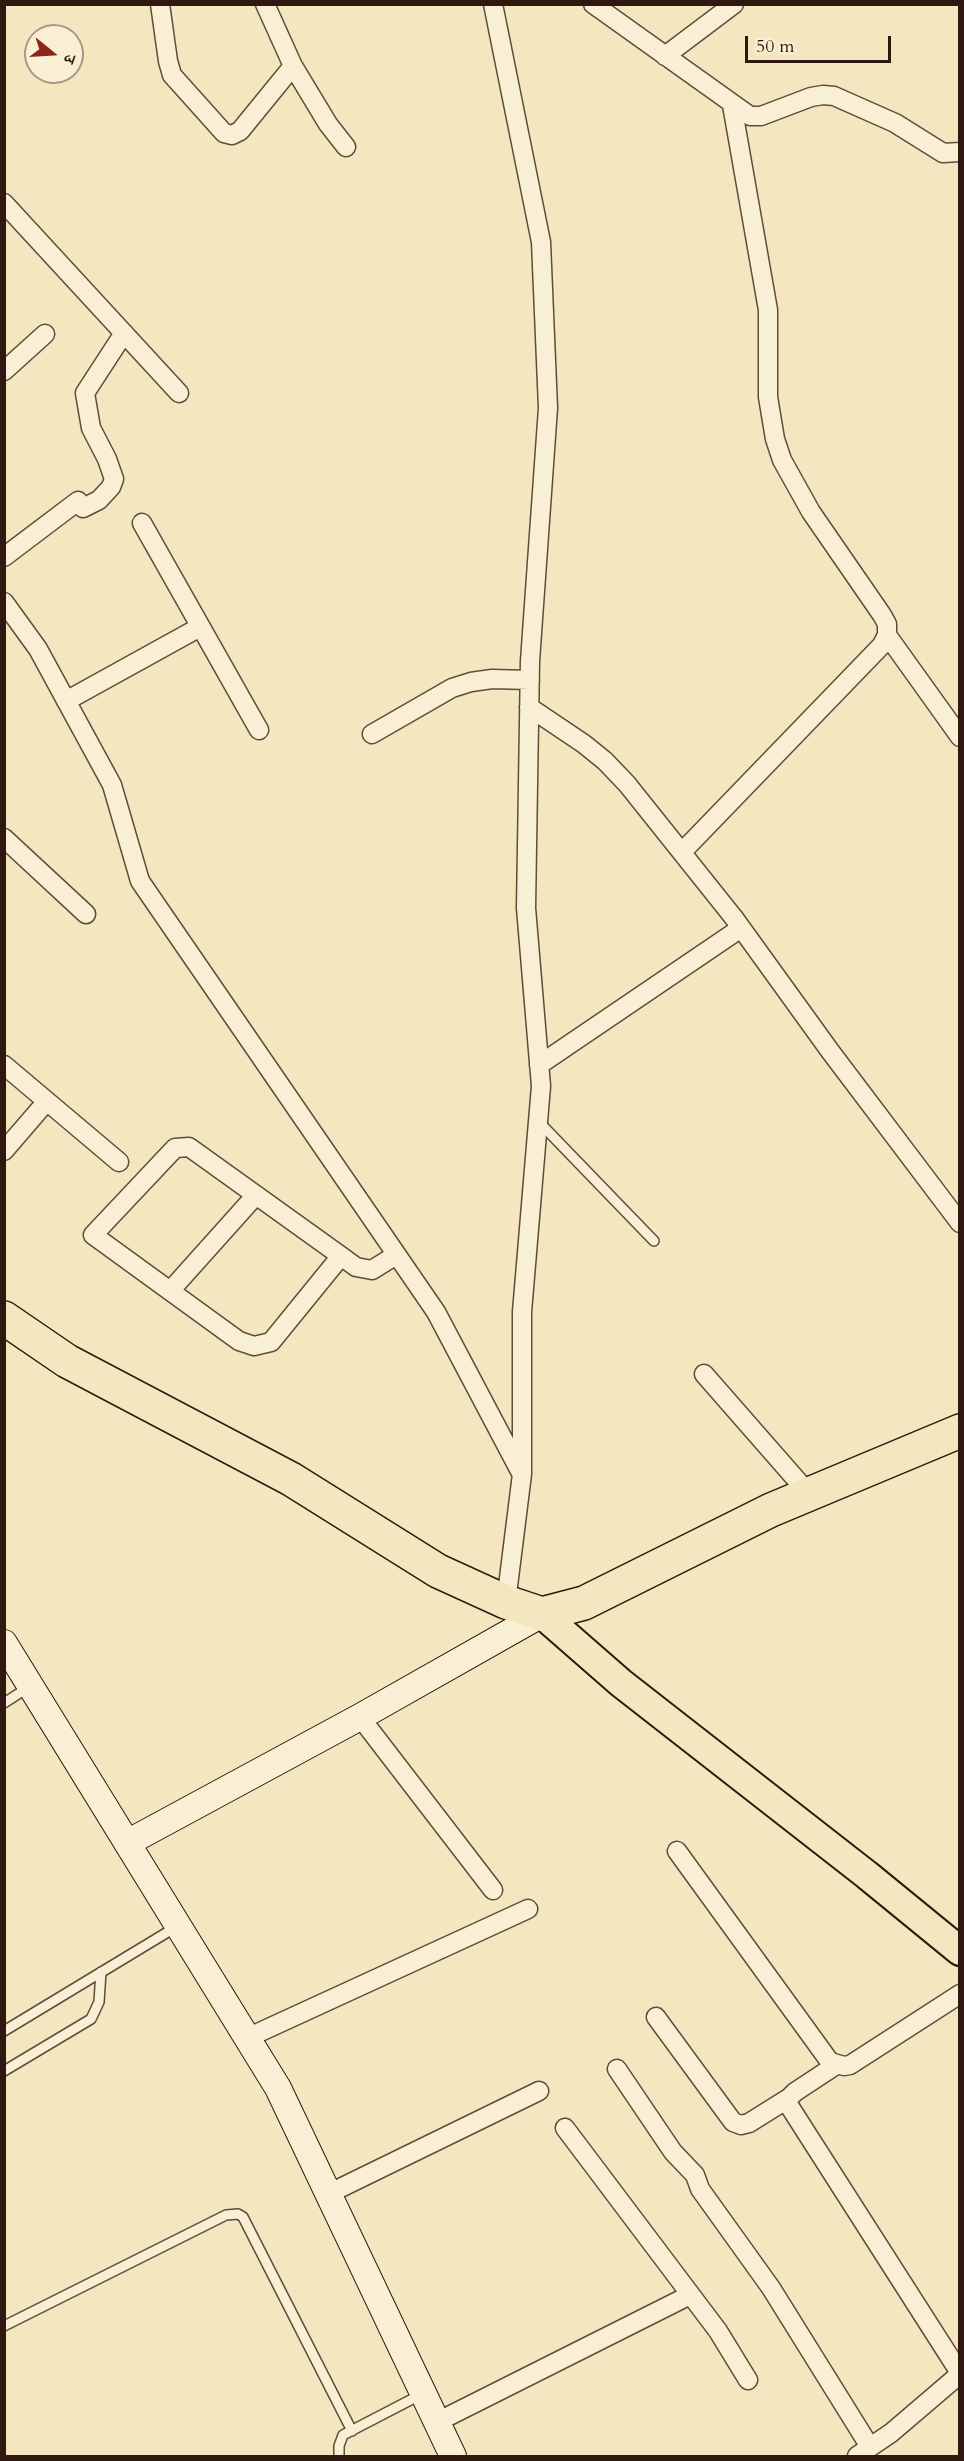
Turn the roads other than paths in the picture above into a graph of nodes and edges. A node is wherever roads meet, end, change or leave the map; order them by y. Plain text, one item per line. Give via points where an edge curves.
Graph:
1 (160, 4) edge
2 (264, 4) edge
3 (493, 4) edge
4 (593, 4) edge
5 (734, 4) edge
6 (665, 56) junction
7 (293, 66) junction
8 (732, 105) junction
9 (346, 147) dead end
10 (960, 152) edge
11 (4, 203) edge
12 (124, 333) junction
13 (45, 334) dead end
14 (4, 371) edge
15 (179, 393) dead end
16 (142, 523) dead end
17 (4, 556) edge
18 (4, 602) edge
19 (200, 627) junction
20 (887, 635) junction
21 (530, 680) junction
22 (66, 700) junction
23 (529, 707) junction
24 (259, 730) dead end
25 (372, 734) dead end
26 (960, 737) edge
27 (4, 838) edge
28 (682, 852) junction
29 (86, 914) dead end
30 (741, 928) junction
31 (4, 1065) edge
32 (539, 1065) junction
33 (46, 1101) junction
34 (538, 1121) junction
35 (4, 1150) edge
36 (119, 1162) dead end
37 (256, 1195) junction
38 (960, 1223) edge
39 (654, 1241) dead end
40 (396, 1255) junction
41 (341, 1256) junction
42 (170, 1291) junction
43 (4, 1318) edge
44 (704, 1374) dead end
45 (960, 1431) edge
46 (522, 1474) junction
47 (809, 1494) junction
48 (506, 1602) junction
49 (542, 1614) junction
50 (4, 1643) edge
51 (31, 1686) junction
52 (4, 1703) edge
53 (360, 1717) junction
54 (127, 1843) junction
55 (677, 1851) dead end
56 (493, 1890) dead end
57 (528, 1909) dead end
58 (178, 1925) junction
59 (960, 1951) edge
60 (101, 1972) junction
61 (960, 1994) edge
62 (657, 2017) dead end
63 (4, 2031) edge
64 (248, 2038) junction
65 (836, 2065) junction
66 (617, 2069) dead end
67 (4, 2071) edge
68 (539, 2091) dead end
69 (789, 2098) junction
70 (565, 2128) dead end
71 (328, 2194) junction
72 (690, 2295) junction
73 (4, 2326) edge
74 (960, 2374) edge
75 (748, 2380) dead end
76 (423, 2393) junction
77 (437, 2422) junction
78 (352, 2431) junction
79 (863, 2452) edge
80 (339, 2457) edge
81 (453, 2457) edge

1 - 7 street via 172,75 225,133 240,131
2 - 7 street
3 - 21 street via 542,242 548,408
4 - 6 street
5 - 6 street
6 - 8 street
7 - 9 street
8 - 10 street via 756,117 811,97 834,96 895,123 943,153
8 - 20 street via 768,310 768,397 775,439 782,460 811,512 882,615
11 - 12 street
12 - 15 street
12 - 17 street via 85,393 92,428 114,479 111,488 99,500 81,505
13 - 14 street
16 - 19 street
18 - 22 street via 39,649
19 - 22 street
19 - 24 street
20 - 26 street
20 - 28 street via 882,645
21 - 23 street
21 - 25 street via 471,682 452,688
22 - 40 street via 112,785 140,881
23 - 28 street via 605,761
23 - 32 street via 526,908
27 - 29 street
28 - 30 street
30 - 32 street
30 - 38 street
31 - 33 street
32 - 34 street
33 - 35 street
33 - 36 street
34 - 39 lane
34 - 46 street via 522,1312
37 - 41 street
37 - 42 street
37 - 42 street via 189,1147 175,1148 93,1235
40 - 41 street via 372,1270 356,1267
40 - 46 street via 436,1312
41 - 42 street via 271,1342 254,1346 239,1341
43 - 48 highway via 67,1361 291,1479 438,1571
44 - 47 street
45 - 47 highway
46 - 48 street
47 - 49 highway via 584,1603
48 - 49 highway
49 - 53 main road
49 - 59 main road via 621,1683
50 - 51 main road
51 - 52 lane
51 - 54 main road
53 - 54 main road
53 - 56 street
54 - 58 main road
55 - 65 street via 826,2058
57 - 64 street
58 - 60 lane
58 - 64 main road
60 - 63 lane
60 - 67 lane via 99,2002 91,2019
61 - 65 street via 850,2066
62 - 69 street via 733,2122 749,2123
64 - 71 main road via 278,2088
65 - 69 street
66 - 79 street via 771,2288
68 - 71 street
69 - 74 street via 790,2109
70 - 72 street
71 - 76 main road
72 - 75 street
72 - 77 street
73 - 78 lane via 226,2215 238,2214 243,2217
74 - 79 street
76 - 77 main road
76 - 78 lane
77 - 81 main road
78 - 80 lane via 343,2435

